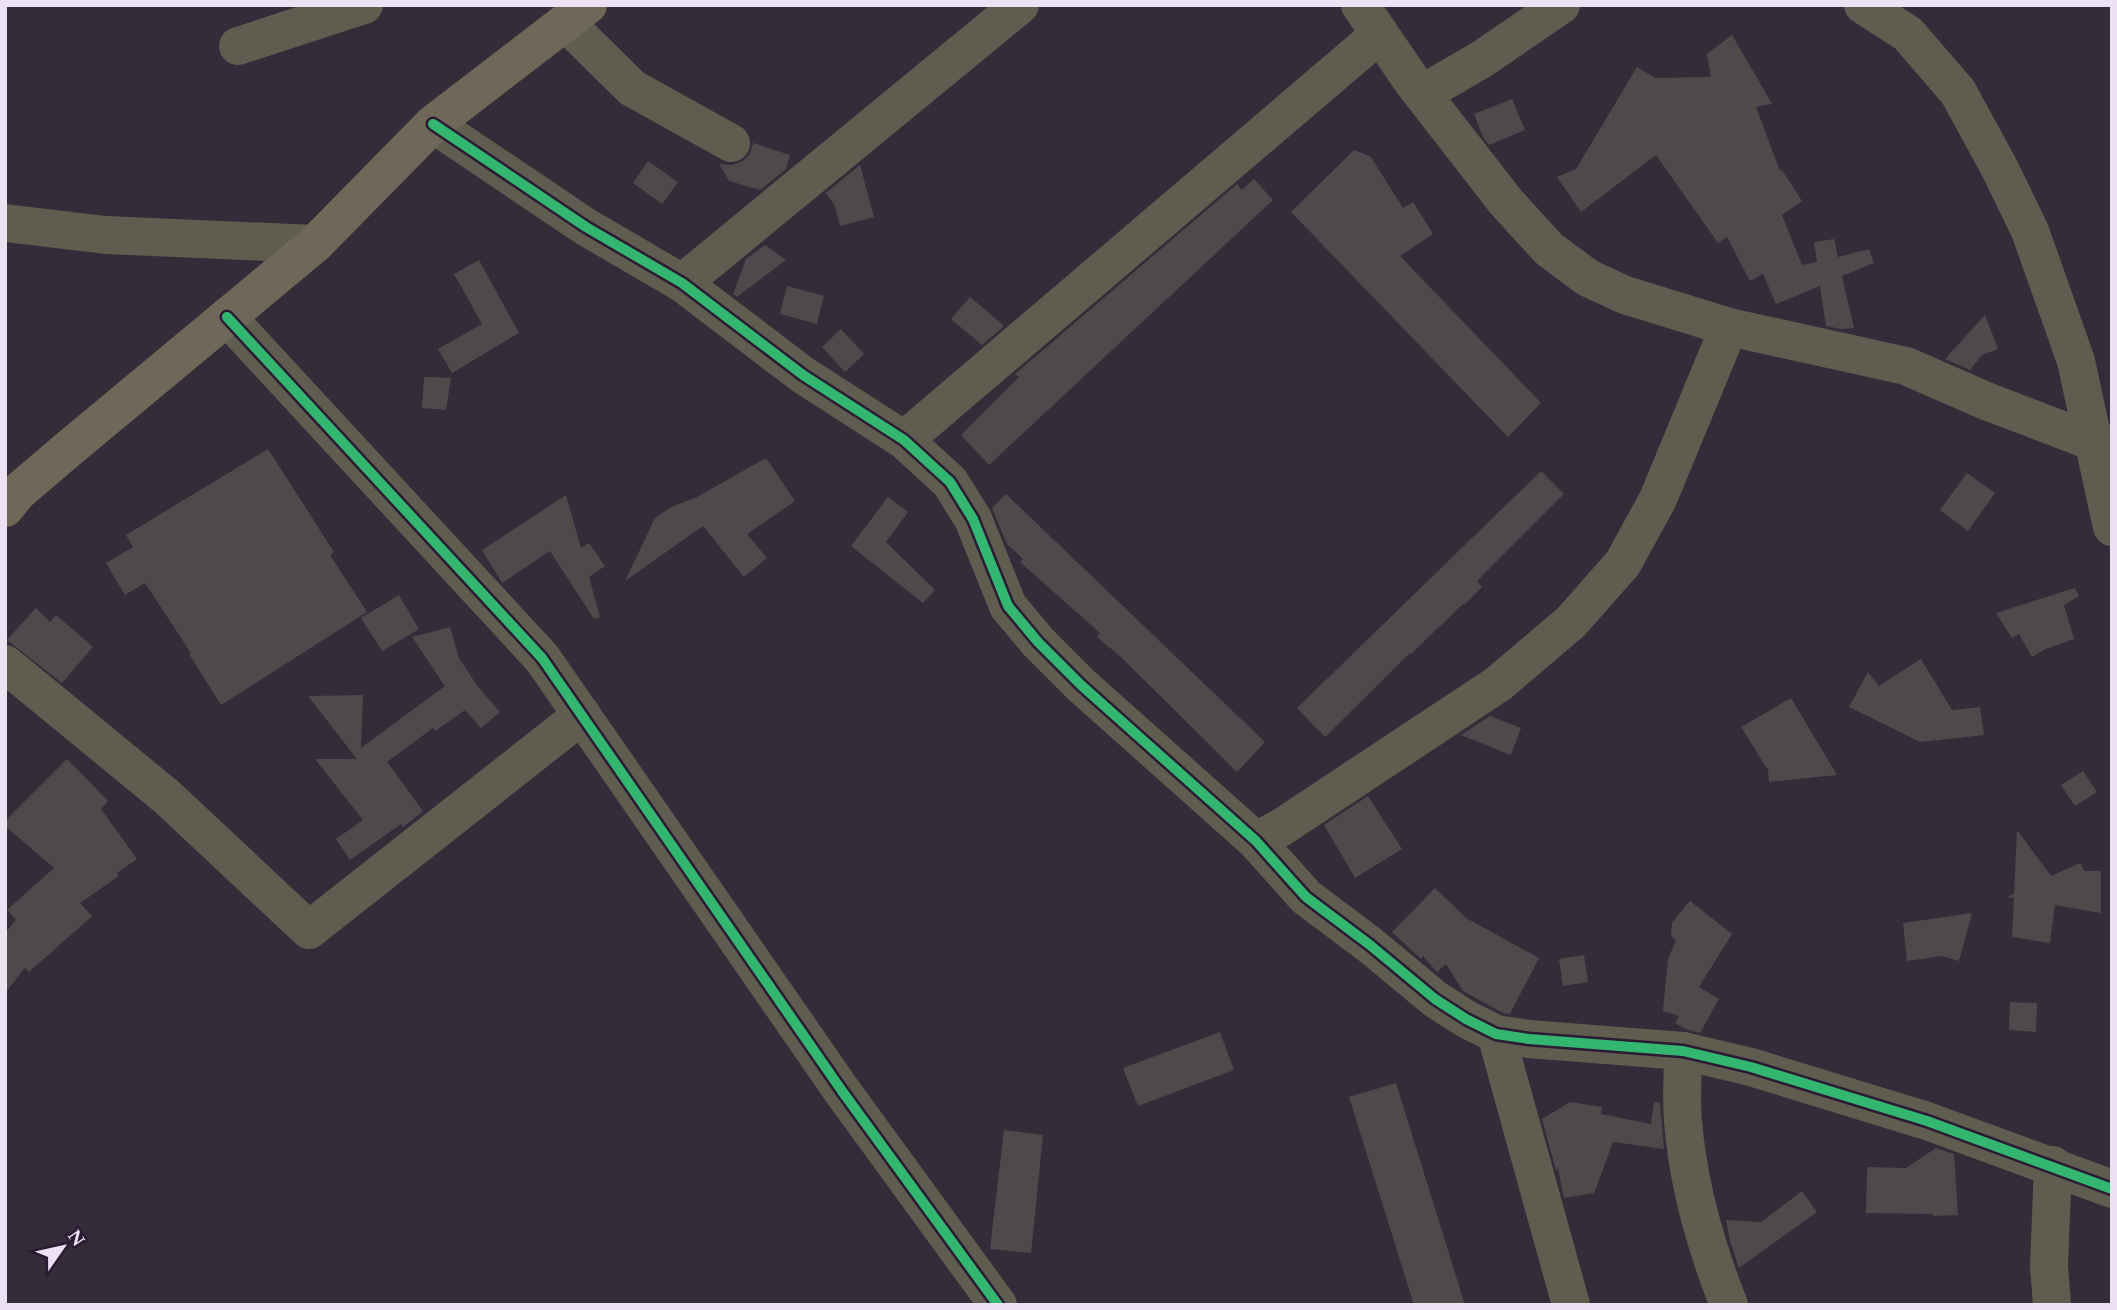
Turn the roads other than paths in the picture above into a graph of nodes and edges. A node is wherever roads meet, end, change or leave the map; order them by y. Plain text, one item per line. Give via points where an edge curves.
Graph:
1 (364, 5) edge
2 (1020, 5) edge
3 (1561, 5) edge
4 (1863, 5) edge
5 (577, 14) edge
6 (1370, 19) edge
7 (238, 46) dead end
8 (1422, 94) junction
9 (433, 124) junction
10 (731, 143) dead end
11 (5, 223) edge
12 (315, 244) junction
13 (682, 284) junction
14 (227, 317) junction
15 (1729, 327) junction
16 (904, 440) junction
17 (2102, 443) edge
18 (10, 499) edge
19 (2112, 527) edge
20 (5, 664) edge
21 (582, 715) junction
22 (1256, 841) junction
23 (1496, 1034) junction
24 (1684, 1051) junction
25 (2053, 1165) junction
26 (2112, 1189) edge
27 (998, 1305) edge
28 (1572, 1305) edge
29 (1729, 1305) edge
30 (2052, 1305) edge

1 - 7 street
2 - 13 street
3 - 8 street
4 - 17 street via 1908,34 1958,92 2030,231
5 - 9 highway
5 - 10 street via 632,89
6 - 8 street
6 - 16 street
8 - 15 street via 1506,202 1568,264 1625,295
9 - 12 highway
9 - 13 street via 586,227
11 - 12 street via 106,235
12 - 14 highway
13 - 16 street via 803,375
14 - 18 highway
14 - 21 street via 542,658
15 - 17 street via 1906,366
15 - 22 street via 1658,499 1623,563 1571,622 1498,684
16 - 22 street via 950,482 973,519 1008,606 1038,642
17 - 19 street
20 - 21 street via 167,797 309,930
21 - 27 street via 842,1091
22 - 23 street via 1306,897 1435,999
23 - 24 street
23 - 28 street
24 - 25 street via 1927,1121
24 - 29 street via 1682,1121 1692,1179 1709,1253
25 - 26 street
25 - 30 street

